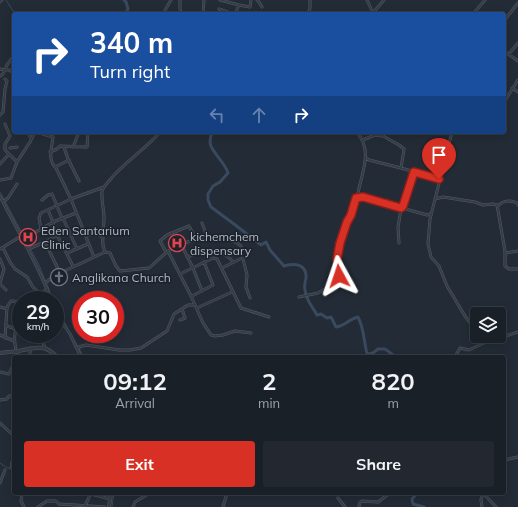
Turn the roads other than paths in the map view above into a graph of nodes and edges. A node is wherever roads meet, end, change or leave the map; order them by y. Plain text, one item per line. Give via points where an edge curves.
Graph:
1 (171, 0) edge
2 (180, 0) edge
3 (204, 0) edge
4 (220, 0) edge
5 (251, 0) edge
6 (257, 0) edge
7 (310, 0) edge
8 (366, 0) edge
9 (384, 0) edge
10 (485, 0) edge
11 (518, 3) edge
12 (239, 5) junction
13 (262, 7) dead end
14 (219, 9) dead end
15 (372, 10) dead end
16 (165, 12) edge
17 (181, 12) edge
18 (203, 12) edge
19 (228, 12) edge
20 (235, 12) edge
21 (309, 12) edge
22 (374, 12) edge
23 (475, 12) edge
24 (506, 18) edge
25 (518, 43) edge
26 (506, 52) edge
27 (509, 54) junction
28 (12, 58) edge
29 (518, 61) edge
30 (0, 69) edge
31 (5, 70) junction
32 (12, 72) edge
33 (0, 76) edge
34 (5, 79) dead end
35 (518, 80) edge
36 (512, 88) junction
37 (518, 92) edge
38 (506, 98) edge
39 (0, 114) edge
40 (5, 124) dead end
41 (29, 134) edge
42 (34, 134) edge
43 (44, 134) edge
44 (78, 134) edge
45 (88, 134) edge
46 (158, 134) edge
47 (358, 134) edge
48 (451, 134) edge
49 (32, 138) junction
50 (363, 140) junction
51 (17, 147) dead end
52 (64, 147) junction
53 (73, 147) junction
54 (10, 148) dead end
55 (50, 152) junction
56 (9, 154) junction
57 (366, 157) junction
58 (69, 160) junction
59 (17, 162) junction
60 (0, 164) edge
61 (55, 167) junction
62 (401, 168) junction
63 (414, 172) junction
64 (439, 179) junction
65 (0, 180) edge
66 (79, 182) dead end
67 (17, 184) dead end
68 (104, 187) junction
69 (358, 193) junction
70 (0, 196) edge
71 (363, 197) junction
72 (356, 198) junction
73 (71, 199) junction
74 (435, 199) junction
75 (42, 200) dead end
76 (2, 202) edge
77 (518, 205) edge
78 (57, 206) junction
79 (498, 206) junction
80 (402, 208) junction
81 (48, 210) junction
82 (76, 213) junction
83 (431, 214) junction
84 (427, 215) junction
85 (62, 218) junction
86 (430, 218) junction
87 (53, 222) junction
88 (202, 223) dead end
89 (41, 229) junction
90 (58, 236) junction
91 (86, 236) junction
92 (207, 236) junction
93 (21, 237) junction
94 (103, 238) junction
95 (196, 239) junction
96 (45, 242) junction
97 (399, 243) dead end
98 (88, 244) junction
99 (181, 244) junction
100 (241, 246) dead end
101 (1, 248) edge
102 (28, 249) junction
103 (77, 249) junction
104 (167, 251) junction
105 (518, 251) edge
106 (105, 252) junction
107 (505, 252) junction
108 (67, 253) junction
109 (94, 257) junction
110 (187, 257) junction
111 (0, 259) edge
112 (204, 262) junction
113 (233, 262) junction
114 (73, 266) junction
115 (193, 268) junction
116 (221, 268) junction
117 (518, 269) edge
118 (60, 273) junction
119 (180, 274) junction
120 (0, 284) edge
121 (45, 284) junction
122 (47, 288) junction
123 (6, 290) dead end
124 (37, 291) edge
125 (45, 291) edge
126 (48, 291) edge
127 (202, 291) junction
128 (232, 292) junction
129 (192, 296) junction
130 (299, 297) dead end
131 (250, 298) dead end
132 (12, 301) edge
133 (195, 305) junction
134 (0, 308) edge
135 (7, 308) junction
136 (197, 308) junction
137 (182, 309) junction
138 (269, 317) dead end
139 (180, 320) dead end
140 (470, 323) edge
141 (64, 325) edge
142 (7, 326) junction
143 (12, 328) edge
144 (518, 332) edge
145 (251, 333) dead end
146 (0, 335) edge
147 (506, 336) edge
148 (5, 338) junction
149 (12, 340) edge
150 (15, 343) edge
151 (43, 343) edge
152 (484, 343) edge
153 (30, 348) junction
154 (45, 348) junction
155 (77, 348) junction
156 (17, 351) junction
157 (0, 353) edge
158 (17, 355) edge
159 (30, 355) edge
160 (55, 355) edge
161 (80, 355) edge
162 (456, 355) edge
163 (12, 367) edge
164 (0, 372) edge
165 (12, 396) edge
166 (0, 400) edge
167 (0, 423) edge
168 (12, 434) edge
169 (518, 457) edge
170 (506, 460) edge
171 (12, 463) edge
172 (11, 468) dead end
173 (5, 470) dead end
174 (0, 483) edge
175 (22, 495) edge
176 (90, 495) edge
177 (97, 495) edge
178 (111, 495) edge
179 (147, 495) edge
180 (226, 495) edge
181 (387, 495) edge
182 (482, 495) edge
183 (485, 495) edge
184 (338, 498) dead end
185 (110, 499) junction
186 (59, 505) edge
187 (85, 506) junction
188 (94, 506) edge
189 (24, 507) edge
190 (38, 507) edge
191 (105, 507) edge
192 (109, 507) edge
193 (133, 507) edge
194 (223, 507) edge
195 (345, 507) edge
196 (359, 507) edge
197 (482, 507) edge
198 (496, 507) edge

1 - 16 street
2 - 17 street
3 - 18 street
4 - 12 street
5 - 12 street via 250,7
6 - 13 street
7 - 21 street
8 - 15 street
9 - 22 street
10 - 23 street
11 - 24 street
12 - 20 street
14 - 19 street
25 - 27 street
26 - 27 street
27 - 29 street
28 - 31 street
30 - 31 street
31 - 32 street
31 - 33 street
34 - 39 street via 7,81 3,112
35 - 36 street
36 - 37 street
36 - 38 street
40 - 56 street via 10,136 4,149
41 - 49 street
42 - 49 street
43 - 55 street via 53,136
44 - 53 street
45 - 53 street via 87,147
46 - 68 street via 120,168
47 - 50 street
48 - 64 street
49 - 59 street
50 - 57 street
50 - 62 street via 376,135 402,146 404,151
51 - 54 street
52 - 53 street
52 - 55 street via 58,147
52 - 58 street
55 - 61 street
56 - 59 street
56 - 60 street
57 - 62 street
57 - 69 street
58 - 61 street
58 - 66 street
59 - 65 street via 11,178
61 - 73 street
62 - 63 street
63 - 64 street
63 - 80 street
64 - 74 street
67 - 76 street via 8,198
68 - 73 street
68 - 94 street
69 - 71 street
69 - 72 street
70 - 76 street
71 - 72 street
71 - 80 street
72 - 130 street via 340,243 337,259 339,273 336,282 318,294
73 - 78 street
73 - 82 street
74 - 79 street via 443,197
74 - 83 street
75 - 78 street via 52,194
76 - 93 street
77 - 79 street via 510,200
78 - 81 street
78 - 85 street
79 - 107 street
80 - 84 street
80 - 97 street via 398,227
81 - 87 street
81 - 89 street via 40,215
82 - 85 street
82 - 91 street
83 - 84 street
83 - 86 street
84 - 86 street
85 - 87 street
85 - 103 street
86 - 140 street via 428,244 431,257 439,266 447,286
87 - 89 street
87 - 90 street
88 - 92 street
89 - 93 street
90 - 96 street
90 - 108 street
91 - 94 street via 97,234
91 - 98 street
92 - 95 street
92 - 100 street via 231,240
93 - 101 street
93 - 102 street
94 - 106 street
95 - 99 street
95 - 104 street via 189,226 167,235 160,240
96 - 102 street
96 - 118 street
98 - 103 street
98 - 109 street
99 - 104 street
99 - 110 street
101 - 124 street via 15,269 27,277
102 - 121 street
103 - 108 street
104 - 106 street via 149,268 120,271 110,253
104 - 119 street
105 - 107 street
106 - 109 street
107 - 117 street via 505,267
108 - 114 street
109 - 114 street
110 - 113 street via 213,249 222,252
110 - 115 street
111 - 120 street via 4,269
112 - 115 street
112 - 116 street via 212,258 217,259
112 - 127 street via 213,284
113 - 116 street
113 - 131 street via 243,259
114 - 118 street
115 - 119 street
115 - 127 street
116 - 128 street
118 - 121 street
119 - 129 street
120 - 123 street
121 - 122 street
122 - 125 street
122 - 126 street
127 - 129 street
128 - 136 street
128 - 138 street via 242,309
129 - 133 street
132 - 135 street
133 - 136 street
133 - 137 street via 188,305
134 - 135 street
135 - 142 street
136 - 145 street via 212,335 235,331
137 - 139 street via 185,317
137 - 155 street via 174,314 166,332 141,348 119,350 86,345
141 - 155 street
142 - 143 street
142 - 148 street
144 - 147 street
146 - 148 street
148 - 149 street
150 - 156 street
151 - 154 street
152 - 162 street via 469,350 460,348
153 - 154 street
153 - 156 street
153 - 159 street
154 - 160 street
155 - 161 street
156 - 157 street
156 - 158 street
163 - 164 street via 8,374
165 - 166 street
167 - 168 street
169 - 170 street
171 - 172 street
173 - 174 street
175 - 189 street
176 - 187 street
177 - 185 street
178 - 185 street
179 - 193 street via 135,502
180 - 194 street
181 - 196 street via 378,502 362,501
182 - 197 street
183 - 198 street
184 - 195 street
185 - 192 street
186 - 187 street
186 - 190 street via 56,501 48,500
187 - 188 street
188 - 191 street

